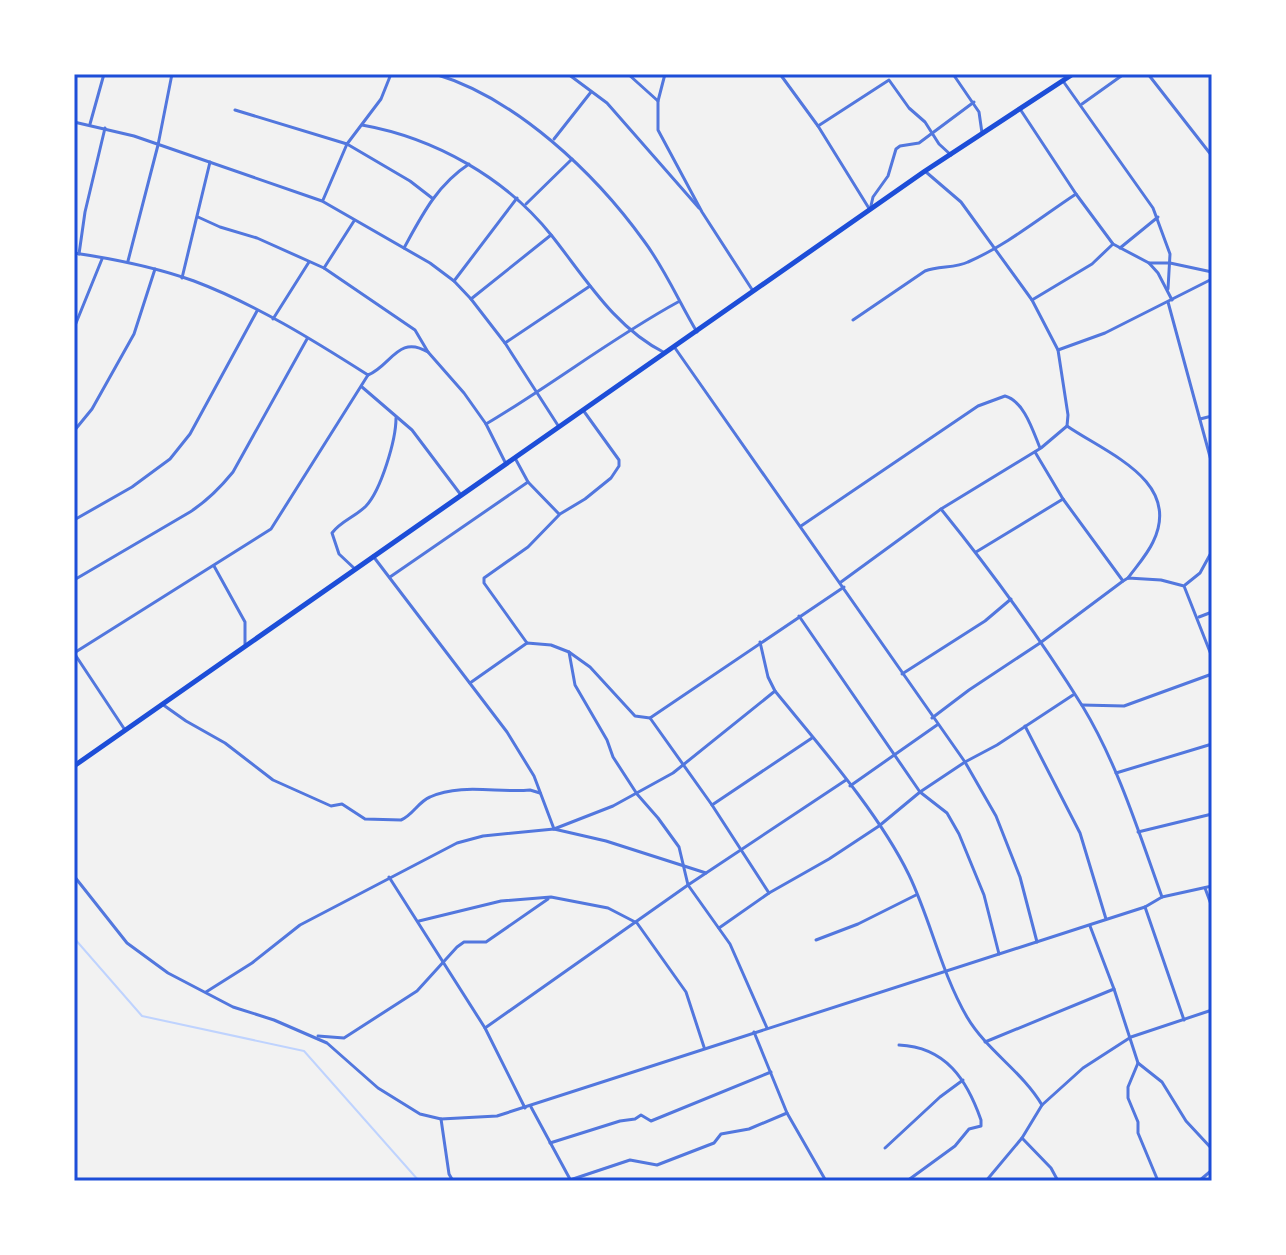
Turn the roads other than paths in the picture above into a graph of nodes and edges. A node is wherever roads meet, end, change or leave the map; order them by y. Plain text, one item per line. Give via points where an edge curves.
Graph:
1 (104, 74) edge
2 (172, 74) edge
3 (391, 74) edge
4 (435, 74) edge
5 (568, 74) edge
6 (628, 74) edge
7 (665, 74) edge
8 (780, 74) edge
9 (792, 74) edge
10 (953, 74) edge
11 (1073, 74) edge
12 (1124, 74) edge
13 (1148, 74) edge
14 (1064, 78) edge
15 (784, 80) junction
16 (591, 92) junction
17 (658, 101) junction
18 (974, 102) junction
19 (1082, 104) junction
20 (1020, 109) junction
21 (235, 110) dead end
22 (74, 122) edge
23 (90, 124) junction
24 (362, 125) junction
25 (818, 126) junction
26 (105, 128) junction
27 (932, 133) junction
28 (982, 134) junction
29 (553, 140) junction
30 (347, 144) junction
31 (158, 145) junction
32 (1211, 154) edge
33 (951, 155) junction
34 (572, 159) junction
35 (210, 162) junction
36 (469, 164) junction
37 (925, 171) junction
38 (1076, 194) junction
39 (432, 198) junction
40 (517, 198) junction
41 (322, 201) junction
42 (525, 204) junction
43 (870, 210) junction
44 (702, 212) junction
45 (198, 217) junction
46 (1158, 217) junction
47 (355, 221) junction
48 (551, 235) junction
49 (1113, 244) junction
50 (404, 248) junction
51 (1120, 248) junction
52 (994, 249) junction
53 (77, 253) edge
54 (102, 259) junction
55 (128, 262) junction
56 (309, 262) junction
57 (1149, 263) junction
58 (1170, 263) junction
59 (324, 268) junction
60 (155, 269) junction
61 (1212, 272) edge
62 (182, 278) junction
63 (1211, 280) edge
64 (454, 281) junction
65 (590, 286) junction
66 (1212, 287) edge
67 (1167, 290) junction
68 (753, 291) junction
69 (471, 299) junction
70 (1032, 300) junction
71 (679, 301) junction
72 (1170, 301) junction
73 (257, 311) junction
74 (273, 319) junction
75 (853, 320) dead end
76 (74, 328) edge
77 (627, 330) junction
78 (697, 332) junction
79 (307, 339) junction
80 (505, 343) junction
81 (674, 347) junction
82 (1058, 350) junction
83 (428, 352) junction
84 (665, 353) junction
85 (368, 375) junction
86 (362, 387) junction
87 (539, 393) junction
88 (583, 410) junction
89 (1212, 416) edge
90 (396, 418) junction
91 (1200, 419) junction
92 (486, 424) junction
93 (1067, 426) junction
94 (559, 427) junction
95 (74, 431) edge
96 (1041, 448) junction
97 (1035, 452) junction
98 (515, 458) junction
99 (506, 464) junction
100 (1212, 464) edge
101 (528, 482) junction
102 (461, 495) junction
103 (1063, 499) junction
104 (941, 509) junction
105 (560, 514) junction
106 (74, 520) edge
107 (801, 526) junction
108 (1212, 551) edge
109 (976, 552) junction
110 (373, 556) junction
111 (214, 566) junction
112 (355, 569) junction
113 (389, 577) junction
114 (1128, 578) junction
115 (74, 580) edge
116 (1123, 581) junction
117 (841, 582) junction
118 (1184, 586) junction
119 (844, 587) junction
120 (1011, 599) junction
121 (1212, 612) edge
122 (799, 616) junction
123 (1199, 617) junction
124 (760, 642) junction
125 (527, 643) junction
126 (1040, 643) junction
127 (245, 644) junction
128 (569, 652) junction
129 (74, 653) edge
130 (1212, 657) edge
131 (902, 674) junction
132 (1212, 674) edge
133 (470, 683) junction
134 (775, 691) junction
135 (1074, 695) junction
136 (162, 704) junction
137 (1082, 705) junction
138 (650, 718) junction
139 (932, 718) junction
140 (937, 725) junction
141 (1025, 726) junction
142 (125, 730) junction
143 (813, 737) junction
144 (1212, 744) edge
145 (894, 754) junction
146 (965, 762) junction
147 (74, 766) edge
148 (683, 766) junction
149 (1116, 773) junction
150 (846, 780) junction
151 (850, 786) junction
152 (920, 792) junction
153 (540, 793) junction
154 (637, 794) junction
155 (712, 805) junction
156 (1212, 814) edge
157 (879, 826) junction
158 (554, 829) junction
159 (1138, 832) junction
160 (741, 852) junction
161 (683, 865) junction
162 (706, 873) junction
163 (74, 876) edge
164 (389, 877) junction
165 (688, 885) junction
166 (1212, 886) edge
167 (1205, 888) junction
168 (769, 893) junction
169 (916, 895) junction
170 (551, 897) junction
171 (1162, 897) junction
172 (1145, 907) junction
173 (1212, 907) edge
174 (1106, 919) junction
175 (419, 921) junction
176 (637, 923) junction
177 (1089, 925) junction
178 (719, 928) junction
179 (816, 940) dead end
180 (1037, 942) junction
181 (999, 954) junction
182 (443, 962) junction
183 (944, 972) junction
184 (1114, 989) junction
185 (206, 992) junction
186 (1212, 1010) edge
187 (1184, 1020) junction
188 (485, 1028) junction
189 (767, 1028) junction
190 (754, 1032) junction
191 (314, 1036) junction
192 (1131, 1037) junction
193 (985, 1042) junction
194 (899, 1045) dead end
195 (704, 1048) junction
196 (1138, 1063) junction
197 (771, 1072) junction
198 (963, 1080) junction
199 (1042, 1105) junction
200 (531, 1106) junction
201 (525, 1108) junction
202 (787, 1113) junction
203 (441, 1119) junction
204 (1022, 1138) junction
205 (550, 1143) junction
206 (885, 1148) dead end
207 (1212, 1149) edge
208 (1212, 1170) edge
209 (570, 1180) edge
210 (453, 1181) edge
211 (826, 1181) edge
212 (907, 1181) edge
213 (986, 1181) edge
214 (1058, 1181) edge
215 (1158, 1181) edge
216 (1199, 1181) edge

1 - 23 street
2 - 31 street
3 - 24 street
4 - 29 street via 460,82
5 - 16 street
6 - 17 street
7 - 17 street
8 - 15 street
9 - 15 street
10 - 18 street
11 - 14 main road
12 - 19 street
13 - 32 street
14 - 19 street
14 - 20 main road
15 - 25 street
16 - 29 street
16 - 44 street via 607,103
17 - 44 street via 658,130
18 - 27 street
18 - 28 street
19 - 46 street
20 - 28 main road
20 - 38 street
21 - 30 street
22 - 23 street
23 - 26 street
24 - 30 street
24 - 36 street via 389,130
25 - 27 street via 889,80
25 - 43 street
26 - 31 street
26 - 53 street
27 - 33 street
27 - 43 street via 896,149
28 - 33 main road
29 - 34 street
30 - 39 street
30 - 41 street
31 - 35 street
31 - 55 street
33 - 37 main road
34 - 42 street
34 - 71 street via 644,241
35 - 41 street
35 - 45 street
36 - 39 street via 450,176
36 - 40 street
37 - 43 main road
37 - 52 street via 961,202
38 - 49 street
38 - 52 street
39 - 50 street
40 - 42 street
40 - 64 street
41 - 47 street
42 - 48 street
43 - 68 main road
44 - 68 street
45 - 56 street
45 - 62 street
46 - 51 street
46 - 58 street
47 - 50 street
47 - 59 street
48 - 65 street
48 - 69 street
49 - 51 street
49 - 70 street via 1092,264
50 - 64 street
51 - 57 street
52 - 70 street
52 - 75 street via 964,264 925,271
53 - 54 street
54 - 55 street
54 - 76 street
55 - 60 street
56 - 59 street
56 - 74 street
57 - 58 street
57 - 67 street
58 - 61 street
58 - 67 street
59 - 83 street via 415,330
60 - 62 street
60 - 95 street via 134,334
62 - 73 street
63 - 66 street
63 - 72 street
64 - 69 street
65 - 77 street
65 - 80 street
67 - 72 street
68 - 78 main road
69 - 80 street
70 - 82 street
71 - 77 street
71 - 78 street
72 - 82 street
72 - 91 street
73 - 74 street
73 - 106 street via 190,434 170,459
74 - 79 street
77 - 84 street
77 - 87 street
78 - 81 main road
79 - 85 street
79 - 115 street via 220,487 190,512
80 - 87 street
81 - 84 main road
81 - 107 street
82 - 93 street
83 - 85 street via 415,346 397,351
83 - 92 street
84 - 88 main road
85 - 86 street
86 - 90 street
86 - 111 street via 271,529
87 - 92 street
87 - 94 street
88 - 94 main road
88 - 105 street via 612,447 619,466 611,478
89 - 91 street
90 - 102 street via 412,430
90 - 112 street via 394,444 373,497 332,533 339,554
91 - 100 street
92 - 99 street
93 - 96 street
93 - 114 street via 1153,487 1159,524 1153,543
94 - 98 main road
96 - 97 street
96 - 107 street via 1024,413 1005,396 978,406
97 - 103 street
97 - 104 street
98 - 99 main road
98 - 101 street
99 - 102 main road
101 - 105 street
101 - 113 street
102 - 110 main road
103 - 109 street
103 - 116 street
104 - 109 street
104 - 117 street
105 - 125 street via 528,547 484,578
107 - 117 street
108 - 118 street via 1200,573
109 - 120 street
110 - 112 main road
110 - 113 street
111 - 127 street via 245,622
111 - 129 street
112 - 127 main road
113 - 133 street
114 - 116 street
114 - 118 street
116 - 126 street
117 - 119 street
118 - 123 street
119 - 122 street
119 - 131 street
120 - 126 street
120 - 131 street
121 - 123 street
122 - 124 street
122 - 145 street
123 - 130 street
124 - 134 street
124 - 138 street
125 - 128 street
125 - 133 street
126 - 135 street
126 - 139 street
127 - 136 main road
128 - 138 street via 635,716
128 - 154 street via 575,685
129 - 142 street
131 - 139 street
132 - 137 street via 1124,706
133 - 153 street via 522,755
134 - 143 street
134 - 148 street
135 - 137 street
135 - 141 street
136 - 142 main road
136 - 153 street via 273,780 331,806 342,804 372,821 401,820 424,800 453,792
137 - 149 street
138 - 148 street
139 - 140 street
140 - 145 street
140 - 146 street
141 - 146 street
141 - 174 street via 1080,833
142 - 147 main road
143 - 150 street
143 - 155 street
144 - 149 street
145 - 151 street
145 - 152 street
146 - 152 street
146 - 180 street via 996,816
148 - 154 street
148 - 155 street
149 - 159 street
150 - 151 street
150 - 160 street
151 - 157 street
152 - 157 street
152 - 181 street via 947,813 959,834 984,895
153 - 158 street
154 - 158 street
154 - 161 street via 679,847
155 - 160 street
156 - 159 street
157 - 168 street
157 - 169 street
158 - 161 street
158 - 164 street via 457,843
159 - 171 street
160 - 162 street
160 - 168 street
161 - 162 street
161 - 165 street
162 - 165 street
163 - 185 street via 127,943
164 - 175 street
164 - 185 street via 300,925
165 - 176 street
165 - 178 street
166 - 167 street
167 - 171 street
167 - 173 street
168 - 178 street
169 - 179 street
169 - 183 street
170 - 175 street via 501,901
170 - 176 street via 608,908
170 - 182 street via 486,942 464,942
171 - 172 street
172 - 174 street
172 - 187 street
174 - 177 street
175 - 182 street
176 - 188 street
176 - 195 street via 686,992
177 - 180 street
177 - 184 street
178 - 189 street via 736,954
180 - 181 street
181 - 183 street
182 - 188 street
182 - 191 street via 417,991 344,1038
183 - 189 street
183 - 193 street
184 - 192 street
184 - 193 street
185 - 191 street
186 - 187 street
187 - 192 street
188 - 201 street
189 - 190 street
190 - 195 street
190 - 197 street
191 - 203 street via 403,1105
192 - 196 street
192 - 199 street via 1083,1068
193 - 199 street via 1033,1089
194 - 198 street via 924,1050 949,1064
195 - 200 street
196 - 207 street via 1162,1082 1186,1121
196 - 215 street via 1128,1098
197 - 202 street
197 - 205 street via 651,1121 641,1115
198 - 206 street
198 - 212 street via 981,1126 969,1129 955,1146
199 - 204 street
200 - 201 street
200 - 205 street
201 - 203 street via 497,1116
202 - 209 street via 721,1134 714,1143 679,1159 657,1165 630,1160
202 - 211 street
203 - 210 street
204 - 213 street
204 - 214 street
205 - 209 street
208 - 216 street

